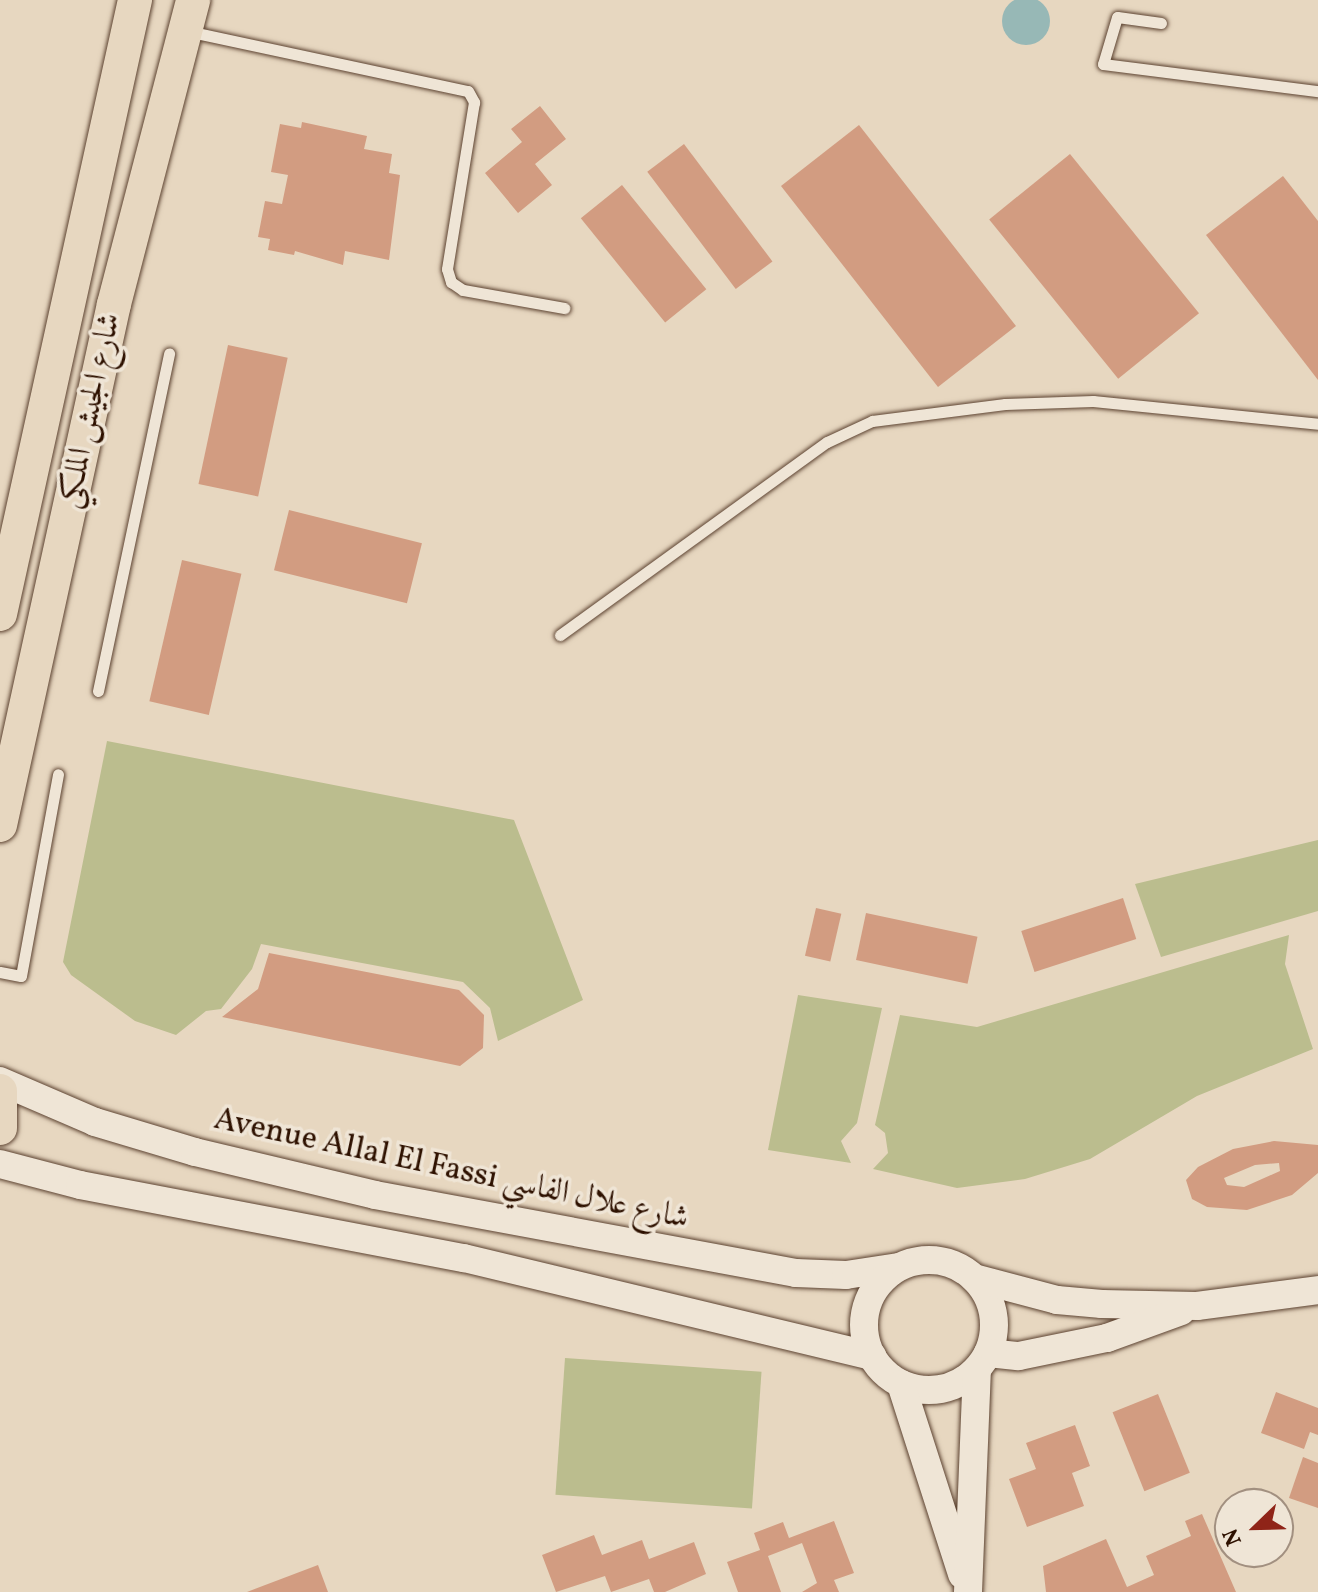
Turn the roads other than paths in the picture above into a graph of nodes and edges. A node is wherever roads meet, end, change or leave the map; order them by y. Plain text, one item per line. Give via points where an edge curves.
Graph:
1 (135, 0) edge
2 (189, 15) edge
3 (1161, 23) dead end
4 (1318, 91) edge
5 (564, 308) dead end
6 (169, 353) dead end
7 (1318, 424) edge
8 (0, 614) edge
9 (560, 635) dead end
10 (98, 691) dead end
11 (58, 774) dead end
12 (0, 825) edge
13 (0, 972) edge
14 (0, 1081) edge
15 (0, 1091) edge
16 (0, 1128) edge
17 (0, 1164) edge
18 (898, 1267) junction
19 (974, 1278) junction
20 (1318, 1290) edge
21 (1197, 1306) junction
22 (872, 1356) junction
23 (982, 1362) junction
24 (901, 1384) junction
25 (968, 1592) edge

1 - 8 main road, شارع الجيش الملكي
2 - 5 lane via 468,91 474,102 447,269 451,282 463,290
2 - 12 main road, شارع الجيش الملكي via 114,304
3 - 4 lane via 1117,17 1103,64
6 - 10 lane
7 - 9 lane via 1093,401 1005,404 872,421 827,442
11 - 13 lane via 21,976
14 - 18 street, Avenue Allal El Fassi شارع علال الفاسي via 95,1122 166,1144 375,1195 796,1273 846,1275
15 - 16 main road
17 - 22 street via 80,1185 464,1258
18 - 19 street via 938,1260
18 - 22 street via 882,1280 865,1316
19 - 21 street via 1057,1300
19 - 23 street via 994,1313
20 - 21 street
21 - 23 street via 1107,1338
22 - 24 street
23 - 24 street via 941,1390
23 - 25 street
24 - 25 street

